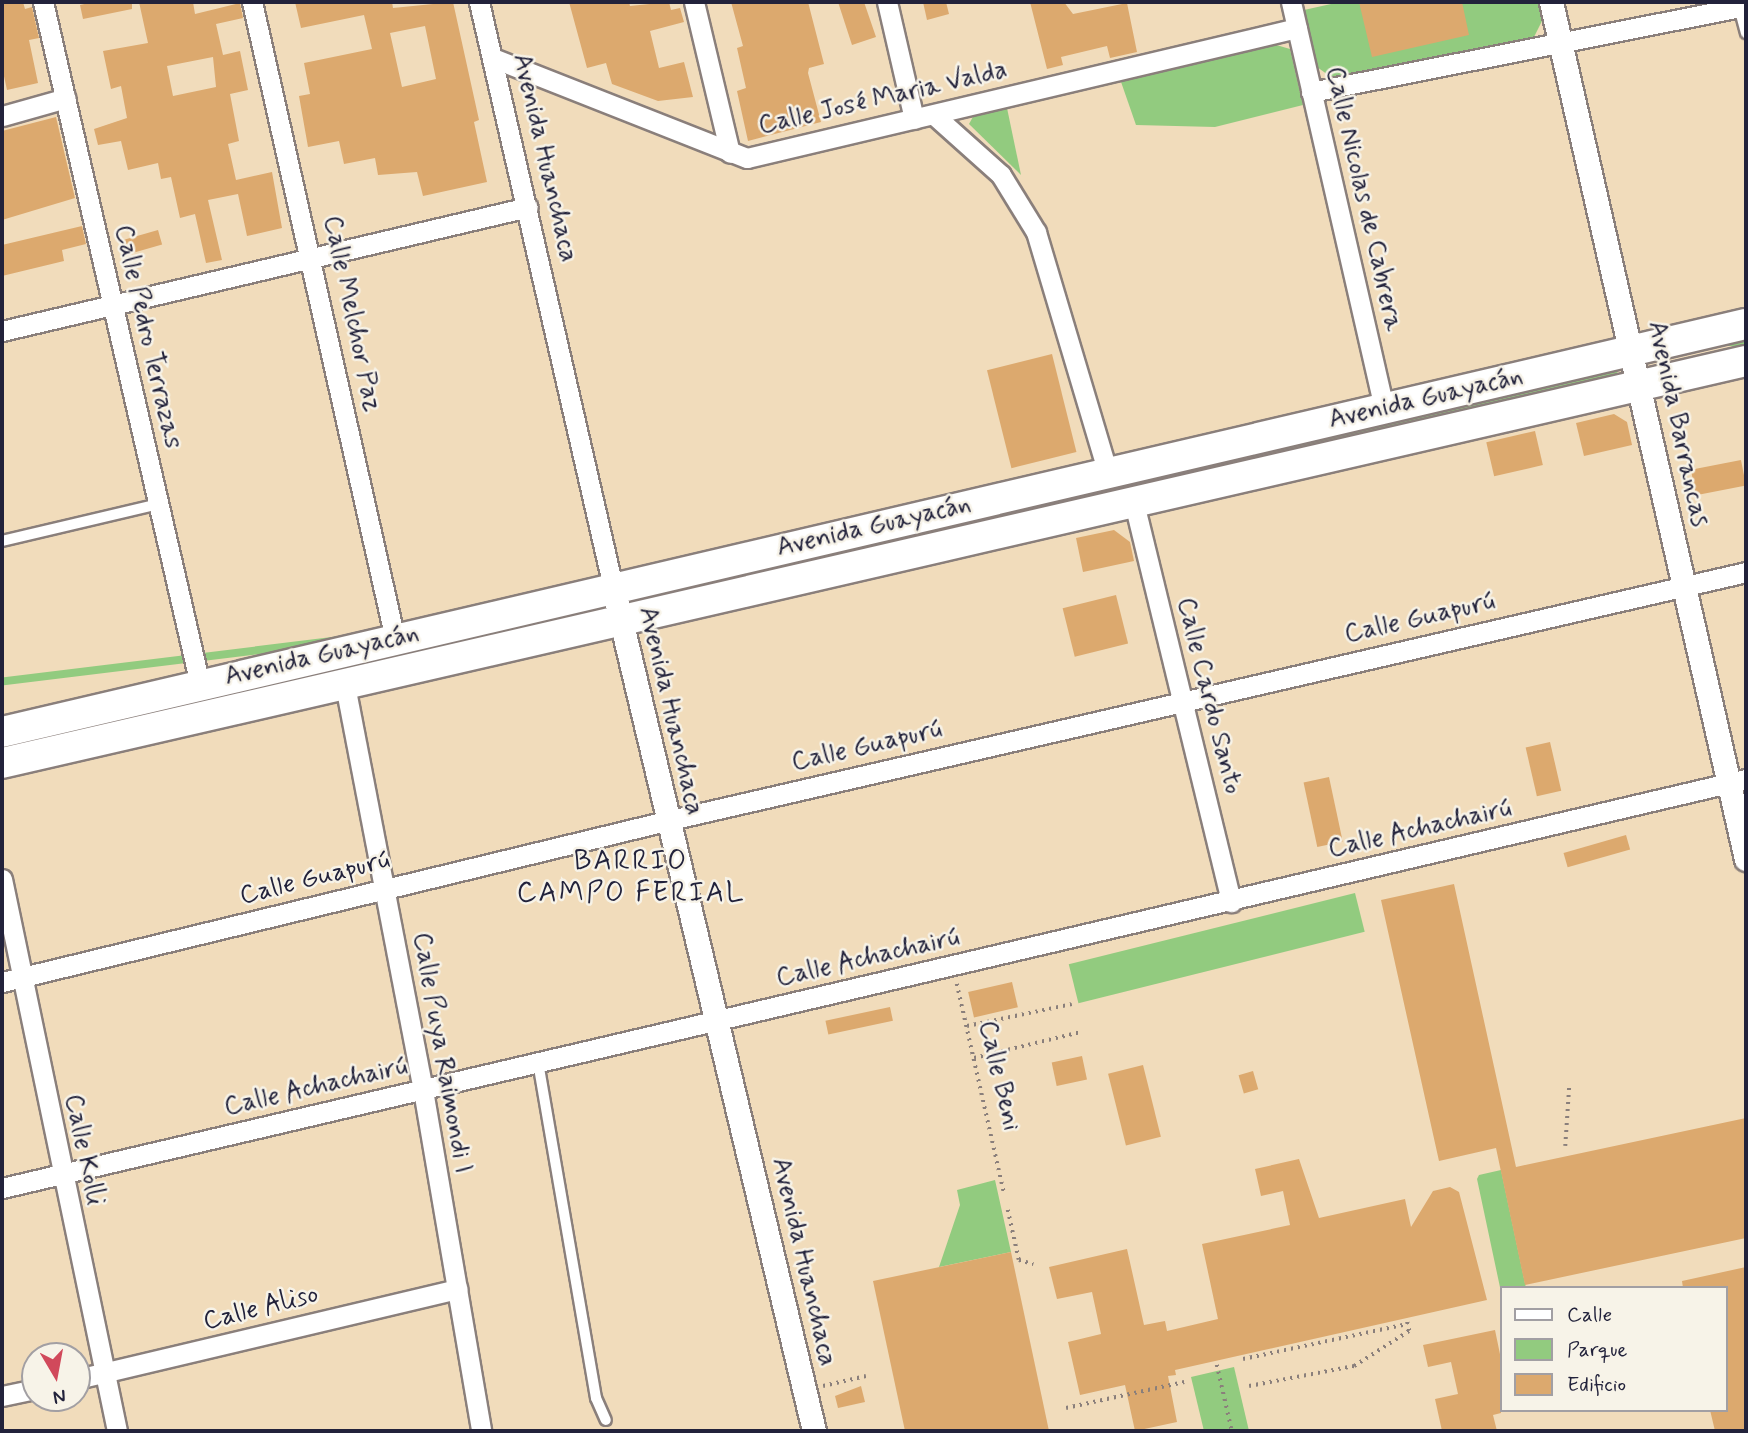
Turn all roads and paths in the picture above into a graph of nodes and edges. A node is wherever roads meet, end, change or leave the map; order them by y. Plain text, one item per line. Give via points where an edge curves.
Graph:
1 (43, 2) edge
2 (252, 2) edge
3 (479, 2) edge
4 (694, 2) edge
5 (887, 2) edge
6 (1291, 2) edge
7 (1551, 2) edge
8 (1743, 6) edge
9 (1297, 28) junction
10 (1746, 33) edge
11 (1559, 40) junction
12 (493, 58) junction
13 (1311, 92) junction
14 (66, 98) junction
15 (934, 115) junction
16 (2, 116) edge
17 (914, 119) junction
18 (730, 153) junction
19 (527, 207) junction
20 (312, 258) junction
21 (113, 305) junction
22 (1746, 324) edge
23 (2, 331) edge
24 (1633, 351) junction
25 (1746, 362) edge
26 (1642, 386) junction
27 (1384, 409) junction
28 (1108, 473) junction
29 (1134, 503) junction
30 (158, 504) junction
31 (2, 541) edge
32 (1746, 572) edge
33 (1683, 586) junction
34 (612, 587) junction
35 (620, 620) junction
36 (395, 639) junction
37 (200, 685) junction
38 (345, 685) junction
39 (1182, 701) junction
40 (2, 732) edge
41 (2, 763) edge
42 (1737, 781) edge
43 (666, 821) junction
44 (1746, 859) edge
45 (2, 879) edge
46 (384, 890) junction
47 (1231, 902) junction
48 (952, 967) junction
49 (11, 980) edge
50 (1072, 1004) dead end
51 (717, 1021) junction
52 (967, 1026) junction
53 (1081, 1032) dead end
54 (974, 1058) junction
55 (538, 1062) junction
56 (1569, 1085) dead end
57 (423, 1090) junction
58 (1565, 1146) dead end
59 (60, 1174) junction
60 (2, 1188) edge
61 (1004, 1193) dead end
62 (1008, 1210) dead end
63 (1033, 1264) dead end
64 (457, 1289) junction
65 (1242, 1360) dead end
66 (1217, 1365) dead end
67 (104, 1373) junction
68 (91, 1376) edge
69 (866, 1376) dead end
70 (839, 1382) dead end
71 (1184, 1382) dead end
72 (1249, 1386) dead end
73 (21, 1392) edge
74 (2, 1396) edge
75 (1066, 1408) dead end
76 (606, 1420) dead end
77 (117, 1431) edge
78 (481, 1431) edge
79 (814, 1431) edge
80 (1232, 1431) edge

1 - 14 street, Calle Pedro Terrazas
2 - 20 street, Calle Melchor Paz
3 - 12 street, Avenida Huanchaca
4 - 18 street
5 - 17 street
6 - 9 street, Calle Nicolas de Cabrera
7 - 11 street, Avenida Barrancas
8 - 10 lane
8 - 11 street
9 - 13 street, Calle Nicolas de Cabrera
9 - 15 street, Calle José Maria Valda
11 - 13 street
11 - 24 street, Avenida Barrancas
12 - 18 street, Calle José Maria Valda
12 - 19 street, Avenida Huanchaca
13 - 27 street, Calle Nicolas de Cabrera
14 - 16 street
14 - 21 street, Calle Pedro Terrazas
15 - 17 street, Calle José Maria Valda
15 - 28 street via 1001,175 1036,232
17 - 18 street, Calle José Maria Valda via 747,159
19 - 20 street
19 - 34 street, Avenida Huanchaca
20 - 21 street
20 - 36 street, Calle Melchor Paz
21 - 23 street
21 - 30 street, Calle Pedro Terrazas
22 - 24 main road, Avenida Guayacán
24 - 26 street, Avenida Barrancas
24 - 27 main road, Avenida Guayacán
25 - 26 main road, Avenida Guayacán
26 - 29 main road, Avenida Guayacán
26 - 33 street, Avenida Barrancas
27 - 28 main road, Avenida Guayacán
28 - 34 main road, Avenida Guayacán
29 - 35 main road, Avenida Guayacán
29 - 39 street, Calle Cardo Santo
30 - 31 lane
30 - 37 street, Calle Pedro Terrazas
32 - 33 street, Calle Guapurú
33 - 39 street, Calle Guapurú
33 - 42 street, Avenida Barrancas
34 - 35 street, Avenida Huanchaca
34 - 36 main road, Avenida Guayacán
35 - 38 main road, Avenida Guayacán
35 - 43 street, Avenida Huanchaca
36 - 37 main road, Avenida Guayacán
37 - 40 main road, Avenida Guayacán
38 - 41 main road, Avenida Guayacán
38 - 46 street, Calle Puya Raimondi I
39 - 43 street, Calle Guapurú
39 - 47 street, Calle Cardo Santo
42 - 44 street, Avenida Barrancas
42 - 47 street, Calle Achachairú
43 - 46 street, Calle Guapurú
43 - 51 street, Avenida Huanchaca
45 - 49 street, Calle Kolli
46 - 49 street, Calle Guapurú
46 - 57 street, Calle Puya Raimondi I
47 - 48 street, Calle Achachairú
48 - 51 street, Calle Achachairú
48 - 52 path, Calle Beni
49 - 59 street, Calle Kolli
50 - 52 path
51 - 55 street, Calle Achachairú
51 - 79 street, Avenida Huanchaca
52 - 54 path, Calle Beni
53 - 54 path
54 - 61 path, Calle Beni
55 - 57 street, Calle Achachairú
55 - 76 lane via 596,1398
56 - 58 path
57 - 59 street, Calle Achachairú
57 - 64 street, Calle Puya Raimondi I
59 - 60 street, Calle Achachairú
59 - 67 street, Calle Kolli
62 - 63 path via 1019,1260
64 - 67 street, Calle Aliso
64 - 78 street, Calle Puya Raimondi I
65 - 72 path via 1406,1321 1409,1331 1354,1366
66 - 80 path
67 - 68 street, Calle Aliso
67 - 77 street, Calle Kolli
69 - 70 path
71 - 75 path
73 - 74 street

